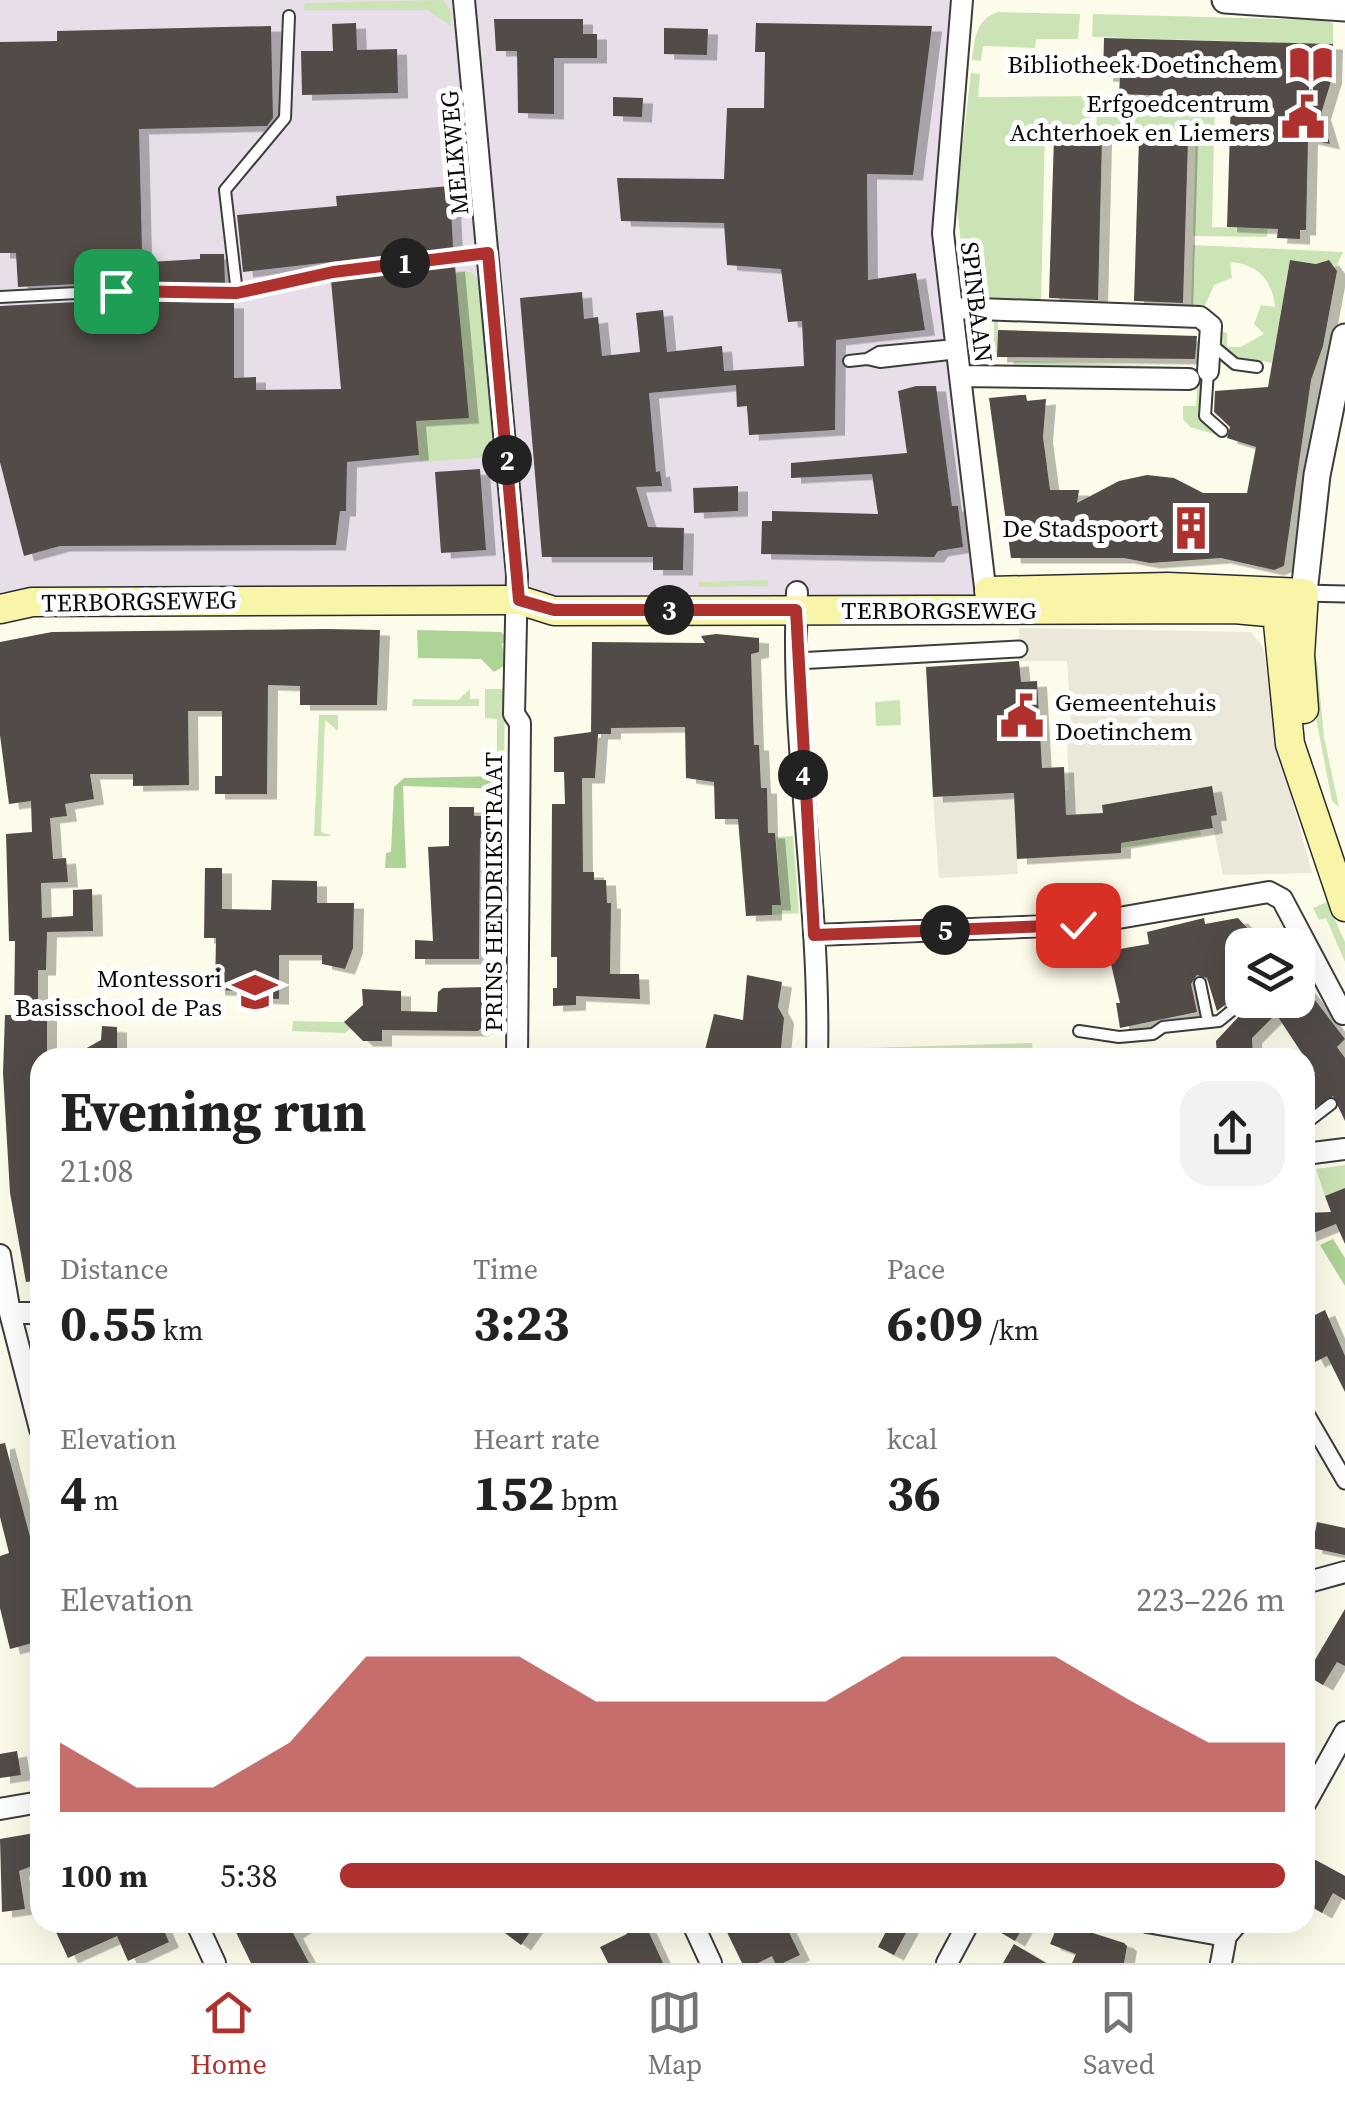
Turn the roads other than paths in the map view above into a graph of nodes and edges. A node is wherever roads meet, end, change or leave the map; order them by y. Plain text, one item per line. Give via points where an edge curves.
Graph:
1 (464, 0) edge
2 (962, 0) edge
3 (1225, 0) edge
4 (1266, 1) edge
5 (1345, 8) edge
6 (289, 16) dead end
7 (488, 253) junction
8 (237, 293) junction
9 (0, 297) edge
10 (952, 308) junction
11 (1345, 337) edge
12 (1210, 344) junction
13 (958, 349) junction
14 (849, 361) dead end
15 (1257, 367) dead end
16 (1198, 375) junction
17 (961, 376) junction
18 (1338, 394) edge
19 (1222, 431) dead end
20 (986, 591) junction
21 (1345, 594) edge
22 (519, 600) junction
23 (796, 601) junction
24 (1292, 603) junction
25 (0, 609) edge
26 (1019, 649) dead end
27 (796, 661) junction
28 (1345, 860) edge
29 (1345, 906) edge
30 (1293, 928) edge
31 (814, 935) junction
32 (1315, 968) edge
33 (1200, 982) dead end
34 (1344, 1015) edge
35 (1225, 1016) edge
36 (1208, 1022) junction
37 (1078, 1031) dead end
38 (517, 1048) edge
39 (817, 1048) edge
40 (1332, 1104) dead end
41 (1315, 1117) edge
42 (1345, 1149) edge
43 (1315, 1153) edge
44 (0, 1255) edge
45 (2, 1286) edge
46 (10, 1313) junction
47 (30, 1313) edge
48 (30, 1390) edge
49 (1315, 1429) edge
50 (1345, 1481) edge
51 (1345, 1572) edge
52 (1315, 1580) edge
53 (1345, 1732) edge
54 (1315, 1786) edge
55 (30, 1804) edge
56 (0, 1808) edge
57 (201, 1933) edge
58 (697, 1933) edge
59 (963, 1933) edge
60 (1231, 1933) edge
61 (215, 1963) edge
62 (711, 1963) edge
63 (948, 1963) edge
64 (1222, 1963) edge

1 - 7 street, MELKWEG
2 - 10 street, SPINBAAN via 943,209
3 - 4 street
4 - 5 street
6 - 8 lane via 285,118 225,190
7 - 8 lane via 333,272
7 - 22 street, MELKWEG
8 - 9 lane
10 - 12 street via 1200,317 1211,326
10 - 13 street, SPINBAAN
11 - 18 street
12 - 15 lane via 1234,364
12 - 16 street
13 - 14 lane via 879,352
13 - 17 street, SPINBAAN
16 - 17 street
16 - 19 lane via 1205,416
17 - 20 street, SPINBAAN
18 - 24 street
20 - 23 main road, TERBORGSEWEG
20 - 24 main road, TERBORGSEWEG via 1168,587
21 - 24 street
22 - 23 main road, TERBORGSEWEG via 554,610
22 - 25 main road, TERBORGSEWEG via 50,602
22 - 38 street, PRINS HENDRIKSTRAAT
23 - 27 street
24 - 28 main road via 1310,754
24 - 29 main road via 1290,744
26 - 27 street
27 - 31 street
30 - 31 street via 1282,899 1269,892 1078,925
31 - 39 street
32 - 34 street
33 - 36 lane
35 - 36 lane
36 - 37 lane via 1119,1037
40 - 41 lane
42 - 43 street
44 - 45 street
45 - 46 street
46 - 47 street
46 - 48 street
49 - 50 street
51 - 52 street
53 - 54 street
55 - 56 street
57 - 61 street
58 - 62 street
59 - 63 street
60 - 64 street

